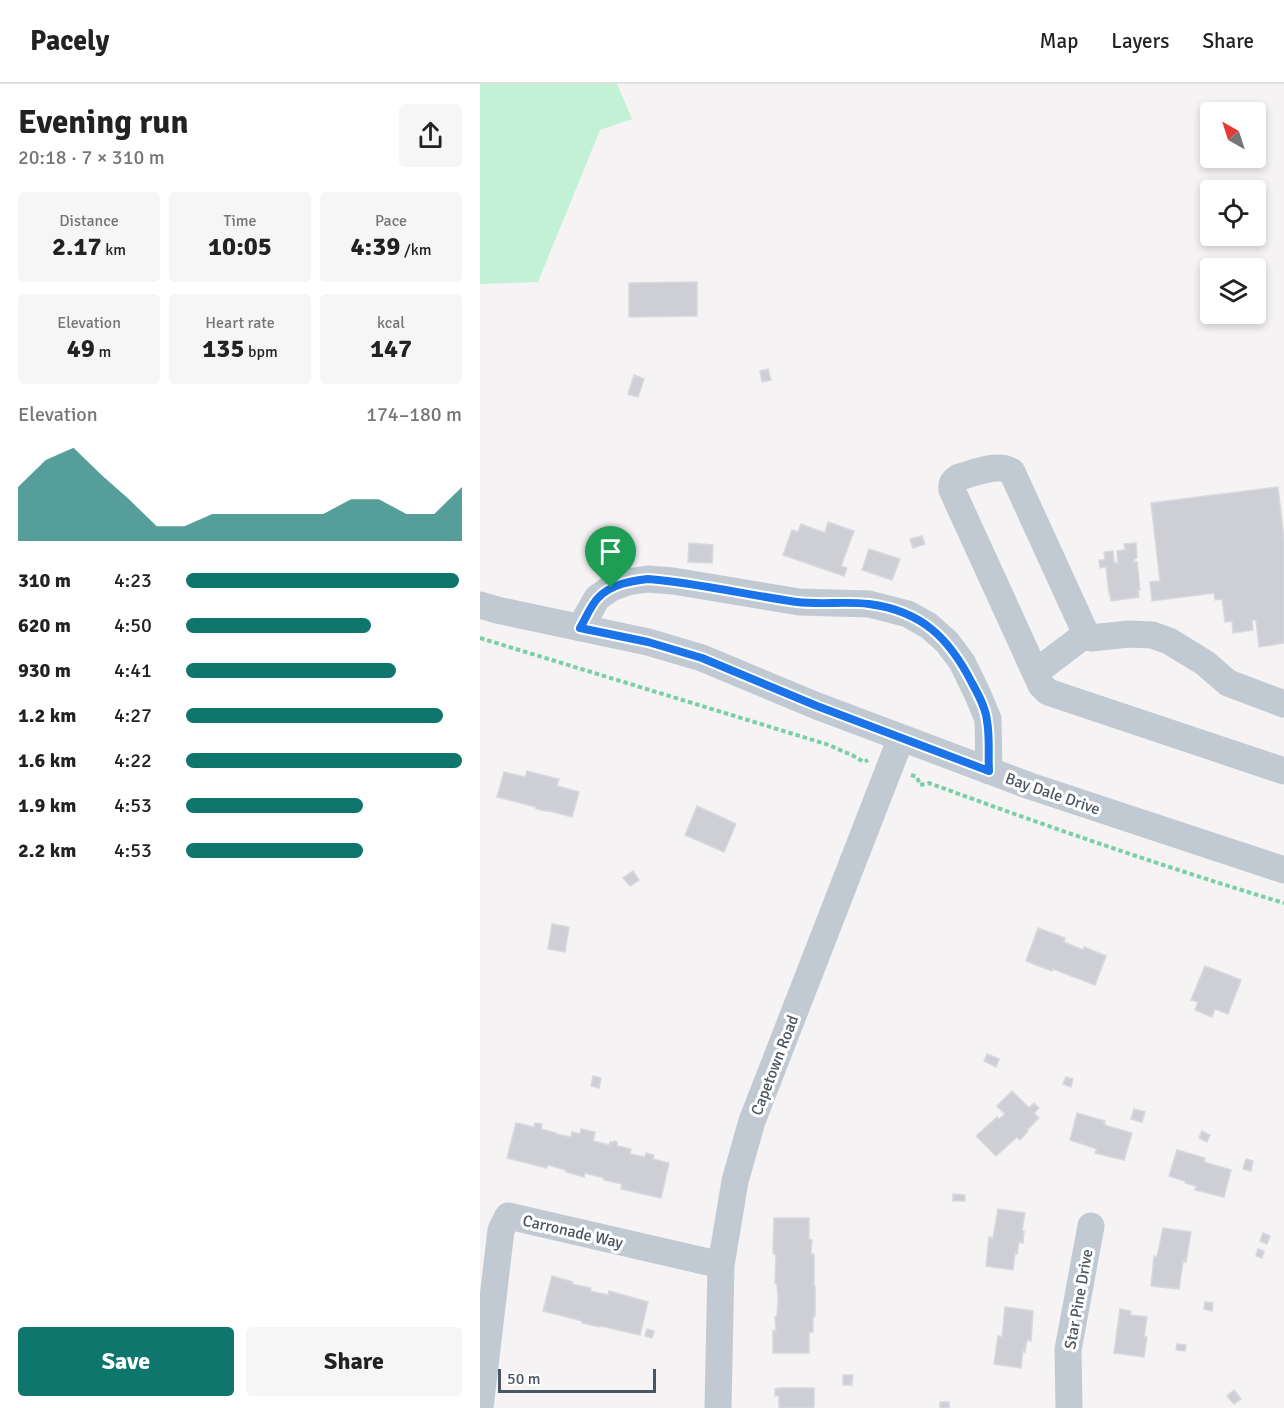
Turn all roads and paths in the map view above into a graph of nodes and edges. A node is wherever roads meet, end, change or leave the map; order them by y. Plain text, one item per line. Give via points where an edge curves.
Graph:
1 (480, 605) edge
2 (580, 628) junction
3 (1086, 634) junction
4 (1036, 672) junction
5 (1284, 704) edge
6 (901, 738) junction
7 (989, 771) junction
8 (1284, 771) edge
9 (1284, 870) edge
10 (1091, 1226) dead end
11 (721, 1265) junction
12 (480, 1408) edge
13 (718, 1408) edge
14 (1069, 1408) edge

1 - 2 street, Bay Dale Drive
2 - 6 street, Bay Dale Drive via 702,658
2 - 7 street via 597,598 627,582 648,579 799,602 869,604 908,614 947,642 962,662 987,719
3 - 4 street
3 - 4 street via 1012,472 999,467 953,480 952,490
3 - 5 street via 1090,638 1152,635 1169,641 1228,683
4 - 8 street via 1048,692
6 - 7 street, Bay Dale Drive
6 - 11 street, Capetown Road via 752,1121 735,1181
7 - 9 street, Bay Dale Drive
10 - 14 street, Star Pine Drive via 1068,1350
11 - 12 street, Carronade Way via 508,1216 501,1230
11 - 13 street, Capetown Road

